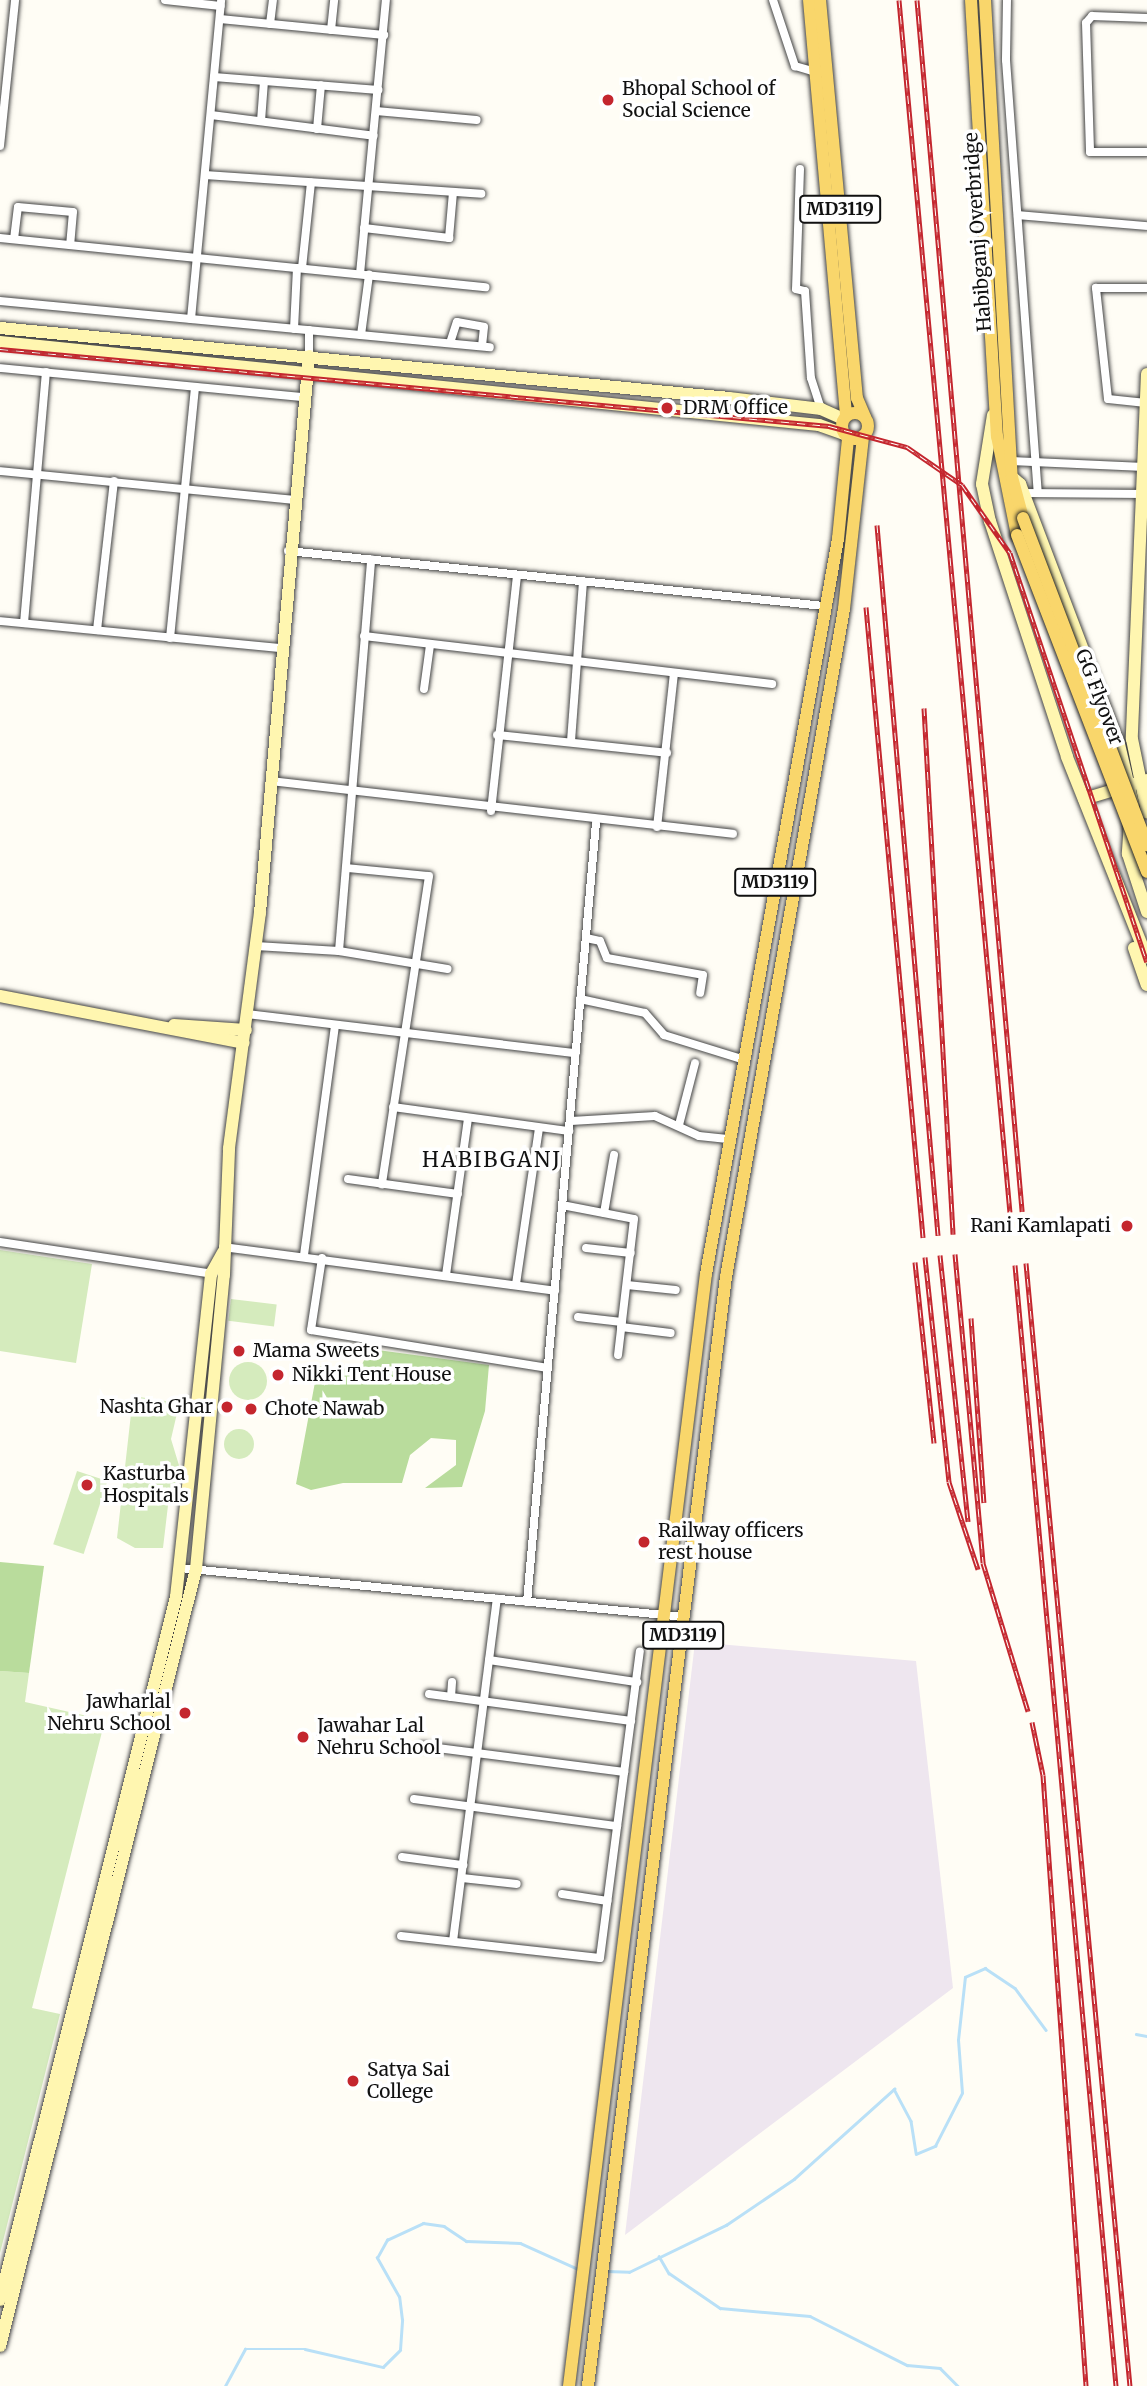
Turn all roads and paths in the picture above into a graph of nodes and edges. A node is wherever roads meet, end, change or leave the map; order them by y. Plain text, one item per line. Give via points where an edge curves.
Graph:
1 (15, 0) edge
2 (165, 0) edge
3 (273, 0) edge
4 (334, 0) edge
5 (386, 0) edge
6 (773, 0) edge
7 (809, 0) edge
8 (820, 0) edge
9 (971, 0) edge
10 (985, 0) edge
11 (1007, 0) edge
12 (221, 3) edge
13 (1147, 18) edge
14 (220, 19) junction
15 (0, 23) edge
16 (12, 24) junction
17 (270, 24) junction
18 (331, 30) junction
19 (384, 35) junction
20 (817, 72) junction
21 (214, 77) junction
22 (264, 81) junction
23 (321, 85) junction
24 (378, 90) junction
25 (2, 101) edge
26 (376, 111) junction
27 (211, 115) junction
28 (477, 120) dead end
29 (261, 121) junction
30 (317, 129) junction
31 (1, 135) edge
32 (374, 136) junction
33 (0, 146) edge
34 (1147, 152) edge
35 (800, 169) dead end
36 (205, 175) junction
37 (311, 182) junction
38 (368, 186) junction
39 (453, 192) junction
40 (988, 193) junction
41 (481, 194) dead end
42 (1018, 215) junction
43 (1147, 226) edge
44 (364, 228) junction
45 (0, 238) edge
46 (13, 239) junction
47 (69, 245) junction
48 (197, 258) junction
49 (300, 268) junction
50 (364, 274) junction
51 (486, 287) dead end
52 (1147, 288) edge
53 (0, 301) edge
54 (191, 319) junction
55 (0, 328) edge
56 (294, 329) junction
57 (309, 330) junction
58 (361, 335) junction
59 (0, 342) edge
60 (450, 343) junction
61 (309, 356) junction
62 (0, 368) edge
63 (46, 372) junction
64 (306, 372) junction
65 (1147, 374) edge
66 (195, 387) junction
67 (303, 397) junction
68 (1146, 402) edge
69 (995, 408) junction
70 (821, 409) junction
71 (845, 417) junction
72 (865, 417) junction
73 (846, 436) junction
74 (863, 436) junction
75 (998, 448) joint
76 (1031, 460) junction
77 (1011, 461) junction
78 (1144, 467) junction
79 (0, 471) edge
80 (38, 474) junction
81 (1012, 477) junction
82 (114, 481) junction
83 (186, 488) junction
84 (1024, 493) junction
85 (1038, 493) junction
86 (1145, 494) edge
87 (294, 500) junction
88 (288, 551) junction
89 (371, 559) junction
90 (516, 575) junction
91 (583, 581) junction
92 (824, 606) junction
93 (0, 621) edge
94 (24, 623) junction
95 (97, 631) junction
96 (364, 636) junction
97 (170, 638) junction
98 (430, 645) junction
99 (281, 648) junction
100 (508, 656) junction
101 (577, 664) junction
102 (674, 674) junction
103 (772, 684) dead end
104 (425, 689) dead end
105 (497, 735) junction
106 (571, 741) junction
107 (667, 753) junction
108 (270, 781) junction
109 (1138, 781) edge
110 (349, 793) junction
111 (1084, 800) junction
112 (484, 810) junction
113 (1147, 812) edge
114 (786, 819) junction
115 (596, 823) junction
116 (806, 823) junction
117 (657, 827) junction
118 (733, 834) dead end
119 (1147, 845) edge
120 (347, 868) junction
121 (1147, 872) edge
122 (1147, 912) edge
123 (586, 938) junction
124 (256, 946) junction
125 (339, 951) junction
126 (1147, 958) edge
127 (415, 964) junction
128 (448, 969) dead end
129 (1147, 985) edge
130 (700, 993) dead end
131 (0, 996) edge
132 (580, 999) junction
133 (247, 1014) junction
134 (335, 1027) junction
135 (405, 1036) junction
136 (245, 1037) junction
137 (576, 1054) junction
138 (745, 1060) junction
139 (695, 1063) dead end
140 (393, 1107) junction
141 (468, 1119) junction
142 (571, 1121) junction
143 (679, 1125) junction
144 (539, 1129) junction
145 (569, 1131) junction
146 (730, 1139) junction
147 (614, 1155) dead end
148 (348, 1179) dead end
149 (382, 1184) junction
150 (458, 1194) junction
151 (562, 1205) junction
152 (604, 1213) junction
153 (0, 1242) edge
154 (586, 1248) dead end
155 (223, 1250) junction
156 (631, 1253) junction
157 (304, 1255) junction
158 (322, 1258) junction
159 (218, 1275) junction
160 (446, 1275) junction
161 (516, 1284) junction
162 (627, 1284) junction
163 (676, 1290) dead end
164 (555, 1291) junction
165 (578, 1317) dead end
166 (622, 1325) junction
167 (671, 1333) dead end
168 (618, 1355) dead end
169 (548, 1368) junction
170 (195, 1407) junction
171 (210, 1409) junction
172 (180, 1568) junction
173 (196, 1569) junction
174 (497, 1599) junction
175 (527, 1602) junction
176 (664, 1615) junction
177 (685, 1617) junction
178 (640, 1652) dead end
179 (489, 1660) junction
180 (452, 1682) dead end
181 (636, 1682) junction
182 (429, 1694) dead end
183 (451, 1697) junction
184 (485, 1700) junction
185 (631, 1721) junction
186 (422, 1746) dead end
187 (478, 1753) junction
188 (624, 1772) junction
189 (414, 1799) dead end
190 (471, 1807) junction
191 (617, 1826) junction
192 (402, 1857) dead end
193 (463, 1865) junction
194 (462, 1878) junction
195 (517, 1884) dead end
196 (562, 1894) dead end
197 (607, 1901) junction
198 (401, 1936) dead end
199 (453, 1941) junction
200 (84, 1990) junction
201 (3, 2305) edge
202 (0, 2346) edge
203 (569, 2386) edge
204 (588, 2386) edge

1 - 16 street
2 - 12 street
3 - 17 street
4 - 18 street
5 - 19 street
6 - 20 street via 795,66
7 - 20 main road, MD3119
8 - 72 main road, MD3119 via 857,398
9 - 40 main road, Habibganj Overbridge
10 - 40 main road, Habibganj Overbridge
11 - 42 street
12 - 14 street
13 - 34 street via 1093,16 1086,23 1090,152
14 - 17 street
14 - 21 street
15 - 16 street
16 - 25 street
17 - 18 street
18 - 19 street
19 - 24 street
20 - 71 main road, MD3119
21 - 22 street
21 - 27 street
22 - 23 street
22 - 29 street
23 - 24 street
23 - 30 street
24 - 26 street
25 - 31 street
26 - 28 street
26 - 32 street
27 - 29 street
27 - 36 street
29 - 30 street
30 - 32 street
31 - 33 street
32 - 38 street
35 - 70 street via 796,289 804,291 811,378
36 - 37 street
36 - 48 street
37 - 38 street
37 - 49 street
38 - 39 street
38 - 44 street
39 - 41 street
39 - 44 street via 449,238
40 - 69 main road, Habibganj Overbridge
40 - 77 main road, Habibganj Overbridge
42 - 43 street
42 - 76 street
44 - 50 street
45 - 46 street
46 - 47 street
46 - 47 street via 18,207 72,212
47 - 48 street
48 - 49 street
48 - 54 street
49 - 50 street
49 - 56 street
50 - 51 street
50 - 58 street
52 - 68 street via 1097,288 1108,399
53 - 54 street
54 - 56 street
55 - 61 main road
56 - 57 street
57 - 58 street
57 - 61 street
58 - 60 street
59 - 64 main road
60 - 60 street via 486,347 484,327 457,322
61 - 64 main road
61 - 70 main road
62 - 63 street
63 - 66 street
63 - 80 street
64 - 67 main road
64 - 73 main road via 819,425
65 - 68 main road
66 - 67 street
66 - 83 street
67 - 87 main road
68 - 78 main road
69 - 75 main road, Habibganj Overbridge
69 - 111 main road via 982,484 990,521
70 - 71 main road
71 - 72 main road
71 - 73 main road
72 - 74 main road
73 - 74 main road
73 - 92 main road, MD3119
74 - 116 main road, MD3119 via 844,609
75 - 121 main road, GG Flyover, bridge via 1017,535
76 - 77 street
76 - 78 street
76 - 85 street
77 - 81 main road, Habibganj Overbridge
78 - 86 main road
79 - 80 street
80 - 82 street
80 - 94 street
81 - 84 main road
81 - 119 main road, GG Flyover, bridge via 1023,518
82 - 83 street
82 - 95 street
83 - 87 street
83 - 97 street
84 - 85 street
84 - 109 main road
85 - 86 street
86 - 109 main road via 1132,738
87 - 88 main road
88 - 89 street
88 - 99 main road
89 - 90 street
89 - 96 street
90 - 91 street
90 - 100 street
91 - 92 street
91 - 101 street
92 - 114 main road, MD3119
93 - 94 street
94 - 95 street
95 - 97 street
96 - 98 street
96 - 110 street
97 - 99 street
98 - 100 street
98 - 104 street
99 - 108 main road
100 - 101 street
100 - 105 street
101 - 102 street
101 - 106 street
102 - 103 street
102 - 107 street
105 - 106 street
105 - 112 street
106 - 107 street
107 - 117 street
108 - 110 street
108 - 124 main road
109 - 111 main road
109 - 113 main road
109 - 122 main road via 1128,854
110 - 112 street
110 - 120 street
111 - 126 main road
111 - 129 main road via 1084,819
112 - 115 street
114 - 116 main road
114 - 138 main road, MD3119
115 - 117 street
115 - 123 street
116 - 177 main road, MD3119 via 726,1277
117 - 118 street
120 - 125 street
120 - 127 street via 429,876
123 - 130 street via 600,941 607,958 703,975
123 - 132 street
124 - 125 street
124 - 133 main road
125 - 127 street
127 - 128 street
127 - 135 street
131 - 136 main road
132 - 137 street
132 - 138 street via 645,1013 664,1035
133 - 134 street
133 - 136 main road
134 - 135 street
134 - 157 street
135 - 137 street
135 - 140 street
136 - 155 main road
137 - 142 street
138 - 146 main road, MD3119
139 - 143 street
140 - 141 street
140 - 149 street
141 - 144 street
141 - 150 street
142 - 143 street via 625,1113
142 - 145 street
143 - 146 street via 699,1136
144 - 145 street
144 - 161 street
145 - 151 street
146 - 176 main road, MD3119 via 706,1274
147 - 152 street
148 - 149 street
149 - 150 street
150 - 160 street
151 - 152 street
151 - 164 street
152 - 156 street via 634,1219
153 - 159 street
154 - 156 street
155 - 157 street
155 - 159 main road
156 - 162 street
157 - 158 street
158 - 160 street
158 - 169 street via 311,1330
159 - 170 main road
159 - 171 main road
160 - 161 street
161 - 164 street
162 - 163 street
162 - 166 street
164 - 169 street
165 - 166 street
166 - 167 street
166 - 168 street
169 - 175 street
170 - 171 main road
170 - 172 main road
171 - 173 main road
172 - 173 street
172 - 200 main road
173 - 174 street
173 - 200 main road
174 - 175 street
174 - 179 street
175 - 176 street
176 - 177 street
176 - 203 main road, MD3119
177 - 204 main road, MD3119
178 - 181 street
179 - 181 street
179 - 184 street
180 - 183 street
181 - 185 street
182 - 183 street
183 - 184 street
184 - 185 street
184 - 187 street
185 - 188 street
186 - 187 street
187 - 188 street
187 - 190 street
188 - 191 street
189 - 190 street
190 - 191 street
190 - 193 street
191 - 197 street
192 - 193 street
193 - 194 street
194 - 195 street
194 - 199 street
196 - 197 street
197 - 199 street via 600,1958
198 - 199 street
200 - 201 main road
201 - 202 main road

